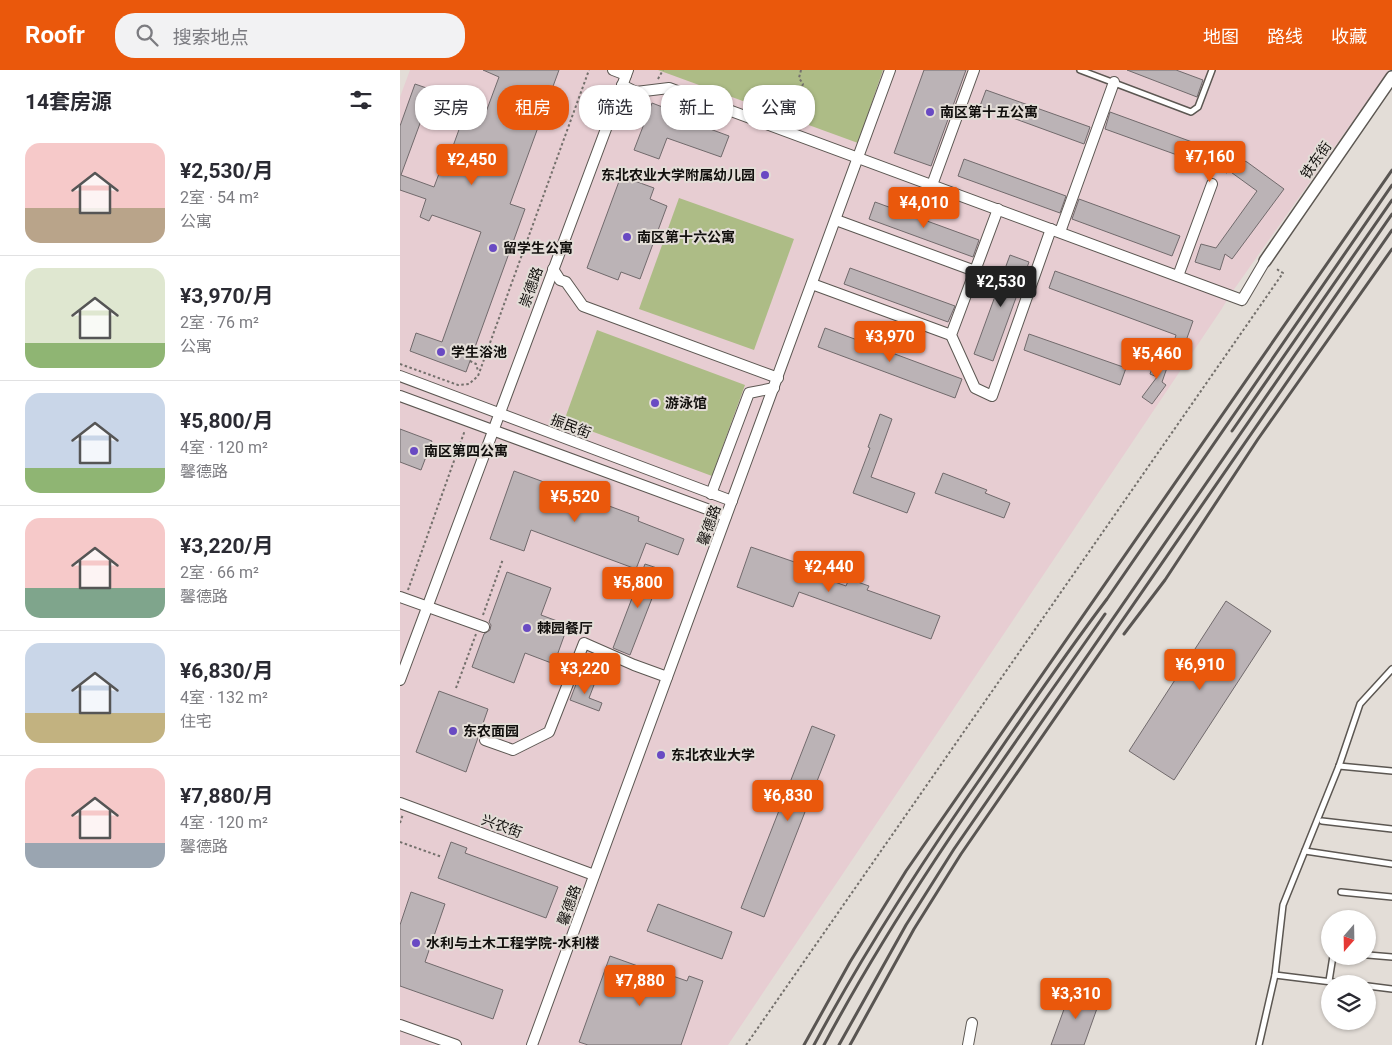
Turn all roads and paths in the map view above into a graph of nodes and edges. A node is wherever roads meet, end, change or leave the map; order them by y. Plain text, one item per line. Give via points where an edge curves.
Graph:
1 (589, 70) edge
2 (613, 70) edge
3 (801, 70) edge
4 (890, 70) edge
5 (974, 70) edge
6 (1080, 70) edge
7 (1212, 70) edge
8 (627, 72) edge
9 (1392, 77) edge
10 (1114, 82) junction
11 (622, 85) edge
12 (651, 90) edge
13 (605, 130) edge
14 (804, 137) junction
15 (858, 157) junction
16 (1212, 184) dead end
17 (932, 185) junction
18 (998, 209) junction
19 (836, 220) junction
20 (1055, 231) junction
21 (1265, 261) joint
22 (553, 269) junction
23 (975, 271) junction
24 (1283, 273) dead end
25 (1178, 276) junction
26 (812, 284) junction
27 (951, 335) junction
28 (470, 361) dead end
29 (400, 364) edge
30 (478, 376) junction
31 (402, 377) edge
32 (776, 383) junction
33 (400, 390) edge
34 (400, 396) edge
35 (499, 414) junction
36 (468, 421) junction
37 (493, 430) junction
38 (571, 441) junction
39 (565, 457) junction
40 (644, 469) junction
41 (639, 484) junction
42 (712, 494) junction
43 (732, 501) junction
44 (726, 516) junction
45 (403, 598) edge
46 (427, 607) junction
47 (484, 627) dead end
48 (1392, 669) edge
49 (667, 676) junction
50 (400, 680) edge
51 (485, 740) dead end
52 (1339, 766) junction
53 (1392, 771) edge
54 (400, 803) edge
55 (1322, 821) dead end
56 (1392, 828) edge
57 (400, 842) edge
58 (1305, 851) junction
59 (442, 857) dead end
60 (1392, 864) edge
61 (594, 875) junction
62 (1341, 892) dead end
63 (1392, 897) edge
64 (1376, 956) edge
65 (1392, 957) edge
66 (1275, 975) junction
67 (1321, 980) edge
68 (1376, 987) edge
69 (1392, 989) edge
70 (972, 1023) dead end
71 (400, 1024) edge
72 (456, 1045) edge
73 (532, 1045) edge
74 (746, 1045) edge
75 (968, 1045) edge
76 (1259, 1045) edge

1 - 30 path
2 - 8 street
3 - 14 path via 799,78 803,84 796,93 794,104 804,111 807,119
4 - 15 street, 馨德路
5 - 17 street
6 - 10 lane
7 - 10 lane via 1198,107 1191,112
8 - 11 street, 崇德路
9 - 21 street, 铁东街
10 - 20 street
12 - 14 street via 669,88
13 - 22 street, 崇德路
14 - 15 street
15 - 17 street
15 - 19 street, 馨德路
16 - 25 street
17 - 18 street
18 - 20 street
18 - 23 street
19 - 23 street
19 - 26 street, 馨德路
20 - 25 street
20 - 27 street via 992,396 975,388
21 - 25 street via 1242,300
22 - 32 street via 583,306
22 - 35 street, 崇德路
23 - 27 street
24 - 74 path
26 - 27 street
26 - 32 street, 馨德路
28 - 30 path via 477,366
29 - 30 path via 458,385 469,384
31 - 33 street
31 - 35 street, 振民街
32 - 42 street via 749,393
32 - 43 street, 馨德路
34 - 36 street
35 - 37 street, 崇德路
35 - 38 street, 振民街
36 - 37 street
36 - 45 path
37 - 39 street
37 - 46 street, 崇德路
38 - 39 street
38 - 40 street, 振民街
39 - 41 street
40 - 41 street
40 - 42 street, 振民街
41 - 44 street
42 - 43 street, 振民街
43 - 44 street, 馨德路
44 - 49 street, 馨德路
45 - 46 street
46 - 47 street
46 - 50 street, 崇德路
48 - 52 lane via 1360,704
49 - 51 street via 584,643 549,732 513,750
49 - 61 street, 馨德路
52 - 53 lane
52 - 58 lane
54 - 61 street, 兴农街
55 - 56 lane
57 - 59 path
58 - 60 lane
58 - 66 lane via 1283,905
61 - 73 street, 馨德路
62 - 63 lane
64 - 65 lane
66 - 67 lane
66 - 76 lane
68 - 69 lane
70 - 75 street
71 - 72 street

